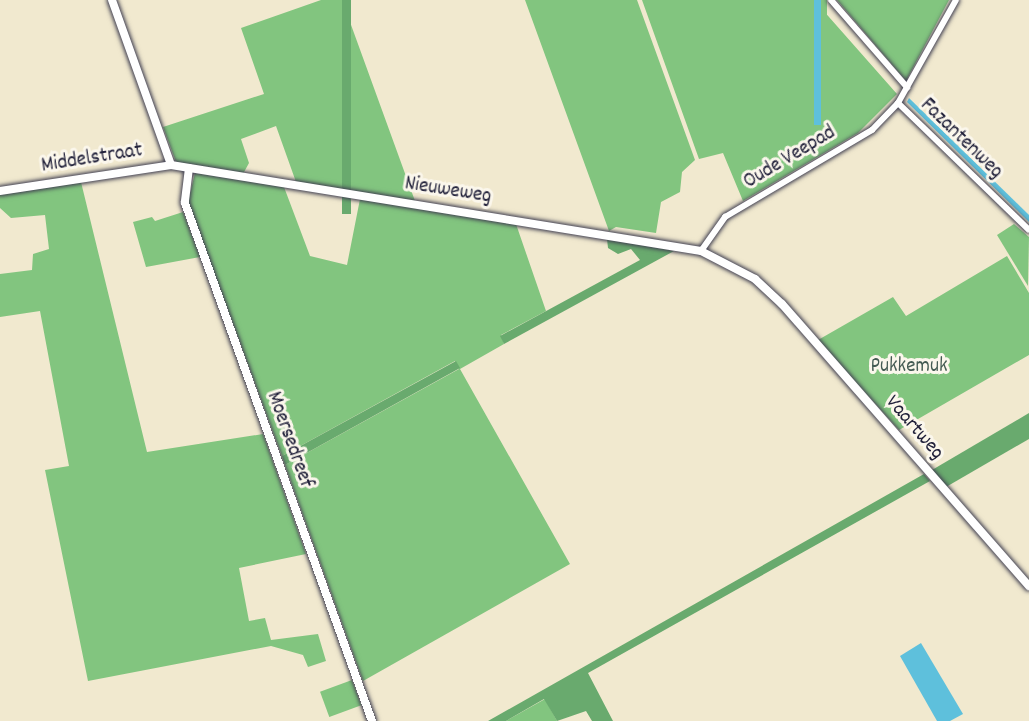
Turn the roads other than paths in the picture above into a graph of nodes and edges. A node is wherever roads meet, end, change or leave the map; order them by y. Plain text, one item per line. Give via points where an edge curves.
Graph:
1 (112, 0) edge
2 (831, 0) edge
3 (956, 0) edge
4 (907, 87) junction
5 (900, 101) junction
6 (171, 165) junction
7 (189, 168) junction
8 (0, 191) edge
9 (1029, 230) edge
10 (701, 251) junction
11 (1029, 586) edge
12 (372, 721) edge

1 - 6 street
2 - 4 street
3 - 4 street, Oude Veepad
4 - 5 street, Oude Veepad
5 - 9 street, Fazantenweg
5 - 10 street, Oude Veepad via 872,130 725,217
6 - 7 street, Middelstraat
6 - 8 street, Middelstraat
7 - 10 street, Nieuweweg
7 - 12 street, Moersedreef via 185,203
10 - 11 street, Vaartweg via 755,279 782,304

